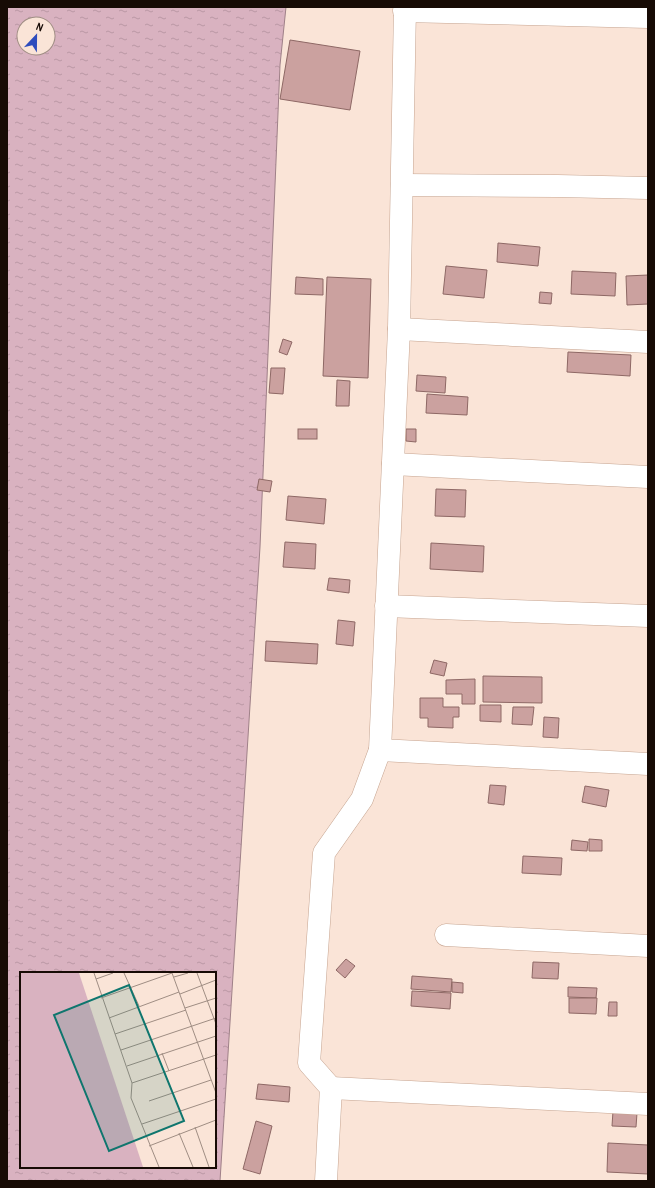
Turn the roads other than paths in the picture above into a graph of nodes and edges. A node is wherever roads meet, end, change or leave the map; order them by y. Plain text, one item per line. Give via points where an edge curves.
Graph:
1 (404, 9) edge
2 (648, 17) edge
3 (402, 185) junction
4 (648, 188) edge
5 (400, 329) junction
6 (648, 342) edge
7 (393, 464) junction
8 (648, 477) edge
9 (386, 606) junction
10 (648, 616) edge
11 (380, 750) junction
12 (648, 764) edge
13 (446, 935) dead end
14 (648, 946) edge
15 (331, 1088) junction
16 (648, 1104) edge
17 (326, 1181) edge

1 - 2 street
1 - 3 street
3 - 4 street
3 - 5 street
5 - 6 street
5 - 7 street
7 - 8 street
7 - 9 street
9 - 10 street
9 - 11 street
11 - 12 street
11 - 15 street via 362,799 324,853 309,1064
13 - 14 street
15 - 16 street
15 - 17 street

